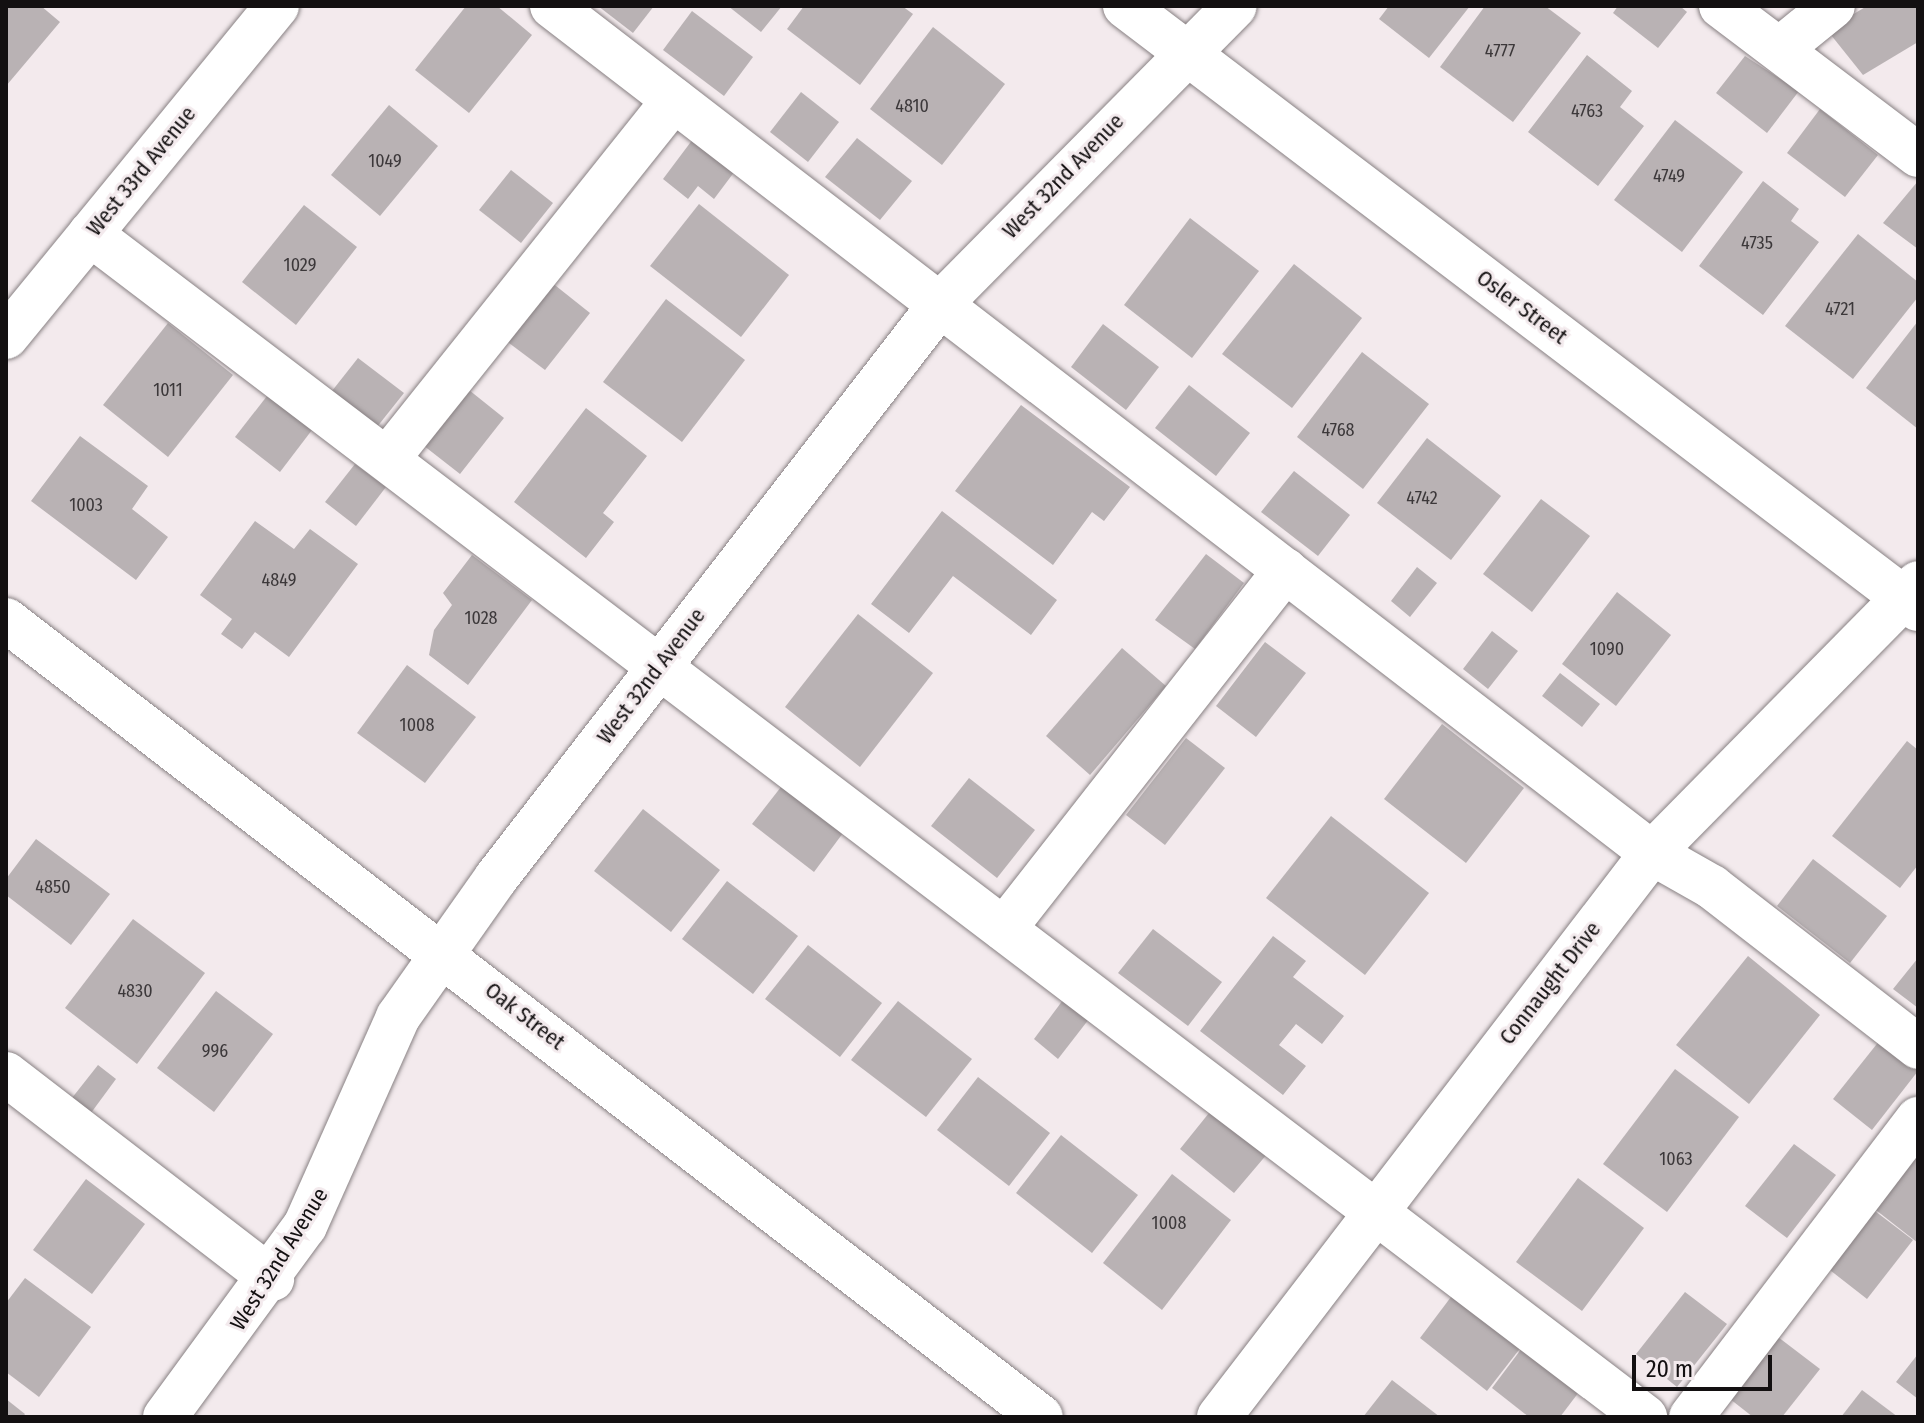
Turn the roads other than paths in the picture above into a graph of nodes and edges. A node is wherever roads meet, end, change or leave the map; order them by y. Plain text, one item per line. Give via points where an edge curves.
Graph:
1 (277, 6) edge
2 (552, 6) edge
3 (1125, 6) edge
4 (1235, 6) edge
5 (1721, 6) edge
6 (1833, 6) edge
7 (1780, 49) junction
8 (1187, 52) junction
9 (674, 100) junction
10 (1918, 155) edge
11 (90, 234) junction
12 (942, 302) junction
13 (6, 337) edge
14 (388, 458) junction
15 (1285, 570) junction
16 (1913, 597) edge
17 (6, 620) edge
18 (657, 667) junction
19 (1652, 853) junction
20 (1004, 929) junction
21 (444, 953) junction
22 (1918, 1047) edge
23 (6, 1074) edge
24 (1918, 1119) edge
25 (1373, 1213) junction
26 (272, 1279) junction
27 (165, 1417) edge
28 (1041, 1417) edge
29 (1219, 1417) edge
30 (1645, 1417) edge
31 (1691, 1417) edge

1 - 11 street, West 33rd Avenue
2 - 9 street
3 - 8 street, Osler Street
4 - 8 street, West 32nd Avenue
5 - 7 street
6 - 7 street
7 - 10 street
8 - 12 street, West 32nd Avenue
8 - 16 street, Osler Street
9 - 12 street
9 - 14 street
11 - 13 street, West 33rd Avenue
11 - 14 street
12 - 15 street
12 - 18 street, West 32nd Avenue
14 - 18 street
15 - 19 street
15 - 20 street
16 - 19 street, Connaught Drive
17 - 21 street, Oak Street
18 - 20 street
18 - 21 street, West 32nd Avenue
19 - 22 street via 1712,887
19 - 25 street, Connaught Drive
20 - 25 street
21 - 26 street, West 32nd Avenue via 398,1017 333,1171
21 - 28 street, Oak Street
23 - 26 street
24 - 31 street
25 - 29 street, Connaught Drive
25 - 30 street
26 - 27 street, West 32nd Avenue

